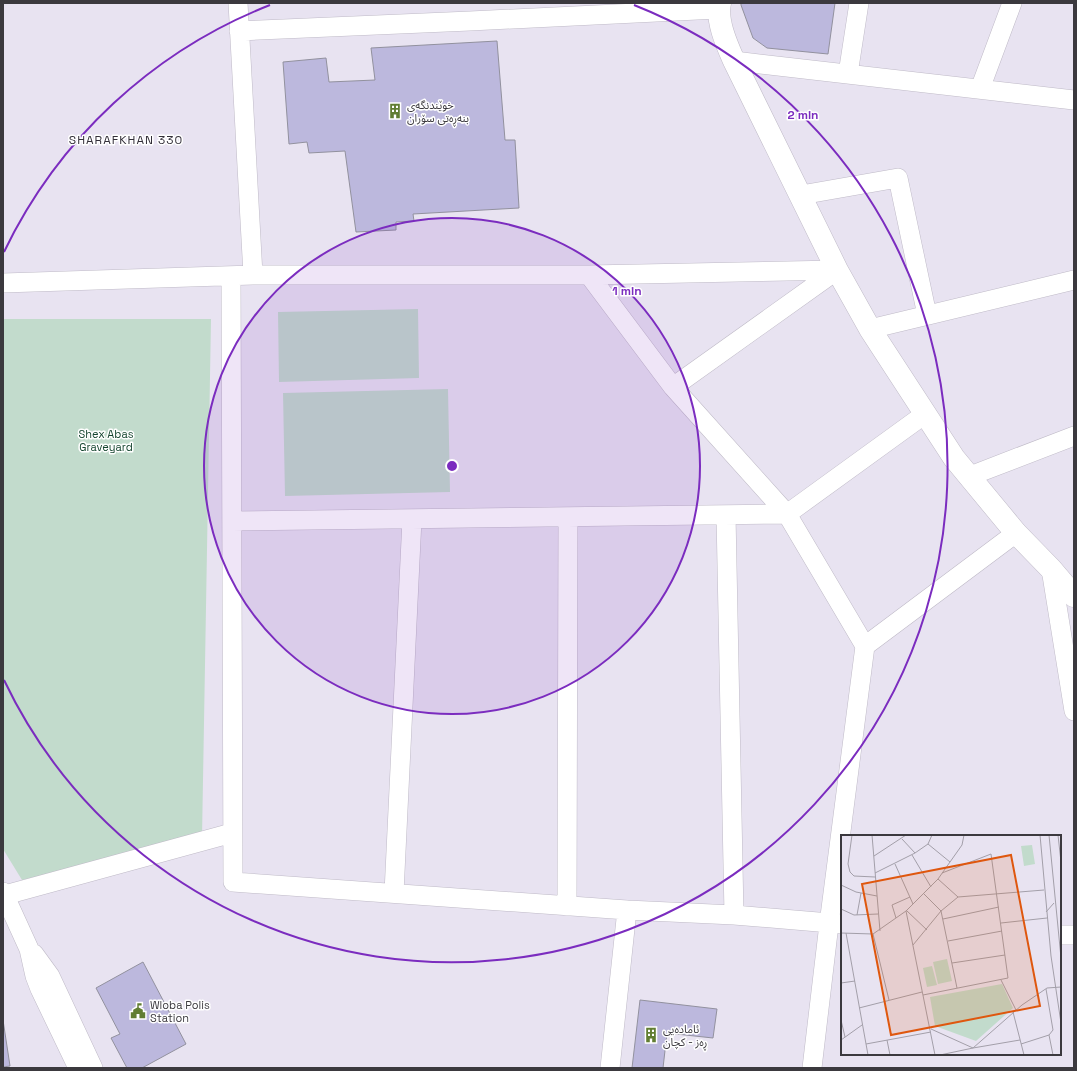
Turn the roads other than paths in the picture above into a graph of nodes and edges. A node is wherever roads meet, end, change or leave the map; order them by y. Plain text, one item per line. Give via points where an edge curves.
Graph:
1 (238, 3) edge
2 (859, 3) edge
3 (1012, 3) edge
4 (719, 6) edge
5 (239, 30) junction
6 (734, 61) junction
7 (848, 74) junction
8 (980, 89) junction
9 (1074, 100) edge
10 (801, 195) junction
11 (837, 270) junction
12 (253, 275) junction
13 (589, 275) junction
14 (231, 276) junction
15 (1074, 280) edge
16 (3, 283) edge
17 (927, 315) junction
18 (870, 329) junction
19 (672, 387) junction
20 (925, 414) junction
21 (1074, 436) edge
22 (970, 476) junction
23 (787, 514) junction
24 (726, 515) junction
25 (568, 517) junction
26 (412, 519) junction
27 (232, 521) junction
28 (1016, 534) junction
29 (1051, 569) junction
30 (1074, 596) edge
31 (865, 646) junction
32 (1074, 711) edge
33 (232, 833) junction
34 (845, 835) edge
35 (841, 868) edge
36 (4, 893) edge
37 (394, 894) junction
38 (566, 906) junction
39 (627, 910) junction
40 (734, 915) junction
41 (835, 924) edge
42 (1061, 935) edge
43 (1074, 935) edge
44 (30, 949) junction
45 (78, 1068) edge
46 (93, 1068) edge
47 (610, 1068) edge
48 (812, 1068) edge

1 - 5 street
2 - 7 street
3 - 8 street
4 - 5 street via 470,21
4 - 6 street via 723,32
5 - 12 street
6 - 7 street
6 - 10 street
7 - 8 street
8 - 9 street
10 - 11 street
10 - 17 street via 898,178
11 - 13 street
11 - 18 street
11 - 19 street
12 - 13 street
12 - 14 street
13 - 19 street
14 - 16 street
14 - 27 street
15 - 17 street
17 - 18 street
18 - 20 street
19 - 23 street
20 - 22 street via 954,458
20 - 23 street
21 - 22 street
22 - 28 street
23 - 24 street
23 - 31 street
24 - 25 street
24 - 40 street
25 - 26 street
25 - 38 street
26 - 27 street
26 - 37 street
27 - 33 street
28 - 29 street
28 - 31 street
29 - 30 street
29 - 32 street
31 - 34 street
33 - 36 street
33 - 37 street via 233,882
35 - 41 street
36 - 44 street
37 - 38 street
38 - 39 street
39 - 40 street
39 - 47 street
40 - 41 street
41 - 48 street
42 - 43 street
44 - 45 street via 40,989
44 - 46 street via 50,976

